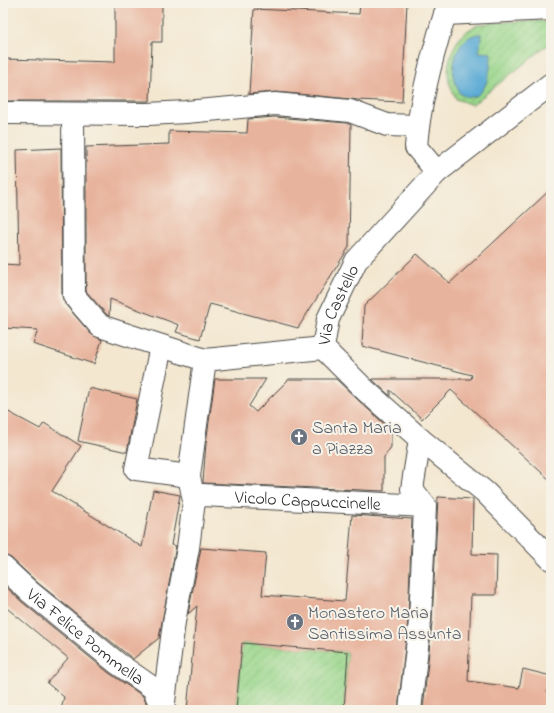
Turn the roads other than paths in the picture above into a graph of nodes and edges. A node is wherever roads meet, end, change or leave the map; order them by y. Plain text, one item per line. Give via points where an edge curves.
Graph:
1 (441, 8) edge
2 (551, 9) edge
3 (551, 84) edge
4 (3, 113) edge
5 (73, 114) junction
6 (418, 126) junction
7 (437, 172) junction
8 (161, 346) junction
9 (323, 348) junction
10 (205, 360) junction
11 (420, 439) junction
12 (189, 476) junction
13 (194, 501) junction
14 (425, 506) junction
15 (551, 560) edge
16 (3, 567) edge
17 (163, 710) edge
18 (410, 710) edge

1 - 2 street
1 - 6 street
3 - 7 street, Via Castello
4 - 5 street
5 - 6 street via 148,114 275,104 350,112 387,125
5 - 8 street via 74,296 100,326
6 - 7 street via 416,147
7 - 9 street, Via Castello via 356,261 328,319
8 - 10 street
8 - 12 street via 136,469
9 - 10 street
9 - 11 street, Via Castello
10 - 12 street
11 - 14 street via 412,489
11 - 15 street, Via Castello via 485,492
12 - 13 street
13 - 14 street, Vicolo Cappuccinelle via 202,495
13 - 17 street via 174,622
14 - 18 street via 420,621
16 - 17 street, Via Felice Pommella via 117,663 153,688

